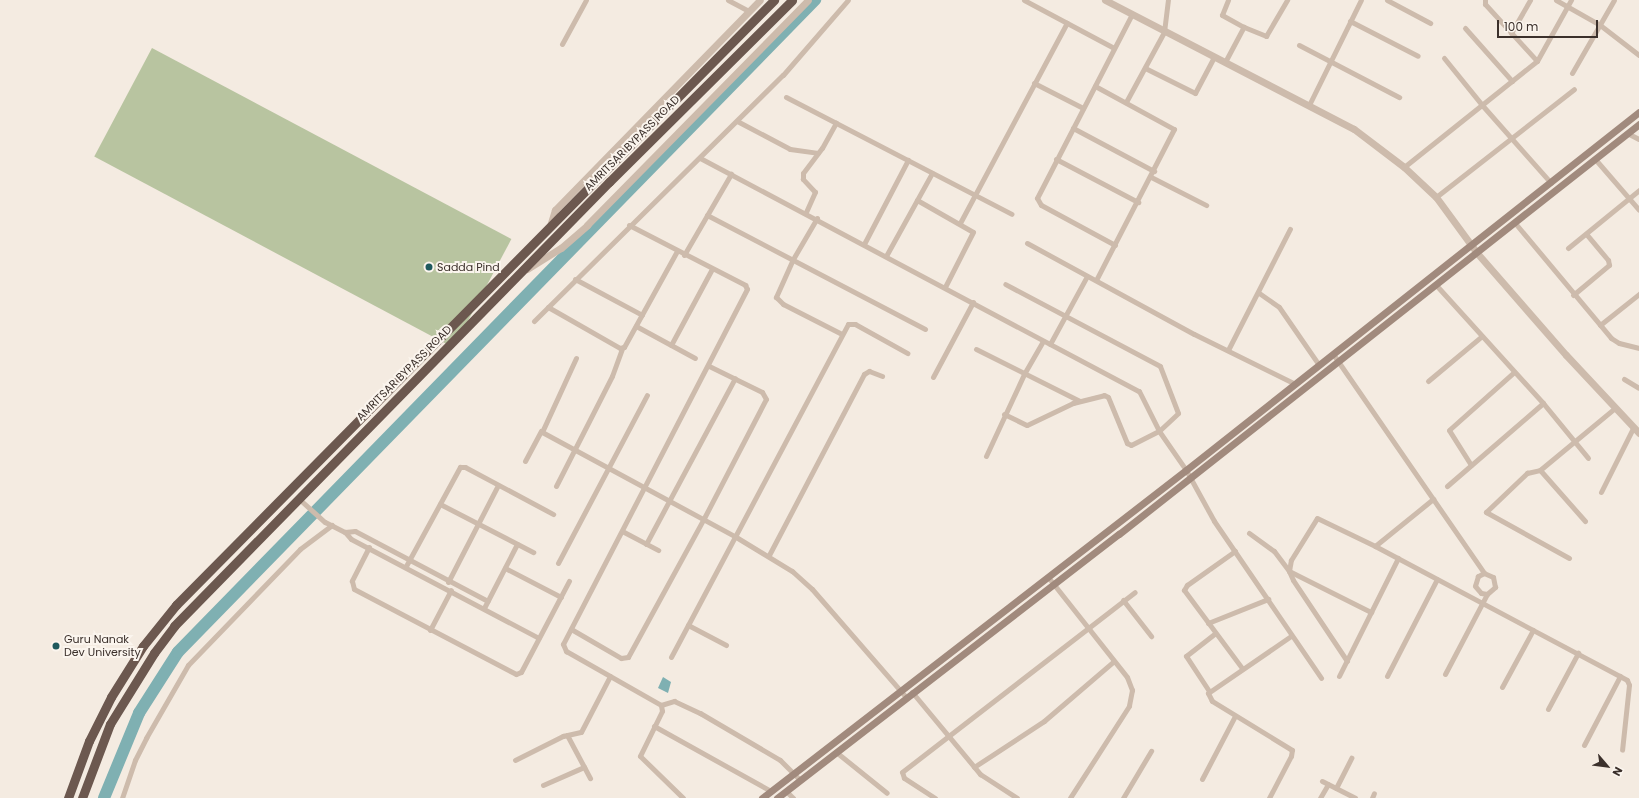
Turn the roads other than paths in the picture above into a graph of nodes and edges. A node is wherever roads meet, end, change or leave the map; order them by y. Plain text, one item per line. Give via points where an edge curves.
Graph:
1 (586, 0) edge
2 (728, 0) edge
3 (760, 0) edge
4 (774, 0) edge
5 (792, 0) edge
6 (808, 0) edge
7 (848, 0) edge
8 (1024, 0) edge
9 (1105, 0) edge
10 (1168, 0) edge
11 (1172, 0) edge
12 (1228, 0) edge
13 (1287, 0) edge
14 (1361, 0) edge
15 (1387, 0) edge
16 (1485, 0) edge
17 (1530, 0) edge
18 (1556, 0) edge
19 (1571, 0) edge
20 (1614, 0) edge
21 (1168, 7) junction
22 (1568, 7) junction
23 (749, 11) junction
24 (1132, 14) junction
25 (1067, 22) junction
26 (1350, 22) junction
27 (1430, 23) dead end
28 (1600, 25) junction
29 (1244, 27) junction
30 (1465, 28) dead end
31 (1164, 32) junction
32 (1511, 33) junction
33 (562, 44) dead end
34 (1299, 45) dead end
35 (1114, 48) junction
36 (1639, 55) edge
37 (1418, 56) dead end
38 (1214, 57) junction
39 (1444, 58) dead end
40 (1330, 61) junction
41 (1537, 61) junction
42 (1225, 62) junction
43 (1145, 68) junction
44 (1572, 73) dead end
45 (1512, 81) junction
46 (1034, 83) junction
47 (1095, 86) junction
48 (1574, 89) dead end
49 (786, 97) dead end
50 (1399, 97) dead end
51 (1126, 102) junction
52 (1309, 105) junction
53 (1482, 105) junction
54 (1084, 108) junction
55 (1639, 112) edge
56 (737, 121) junction
57 (836, 122) junction
58 (1639, 124) edge
59 (1073, 128) junction
60 (1628, 133) junction
61 (1510, 137) junction
62 (1639, 139) edge
63 (818, 153) junction
64 (700, 158) junction
65 (1056, 159) junction
66 (1595, 159) junction
67 (908, 160) junction
68 (1404, 167) junction
69 (1154, 171) junction
70 (932, 173) junction
71 (731, 174) junction
72 (1151, 177) junction
73 (1551, 182) junction
74 (1639, 190) edge
75 (976, 195) junction
76 (1436, 197) junction
77 (1629, 199) junction
78 (917, 200) junction
79 (1138, 202) junction
80 (1206, 205) dead end
81 (1639, 210) edge
82 (806, 212) junction
83 (1012, 214) dead end
84 (707, 216) junction
85 (816, 218) junction
86 (960, 223) junction
87 (1515, 223) junction
88 (629, 225) junction
89 (550, 226) junction
90 (1290, 229) dead end
91 (1586, 234) junction
92 (1026, 243) dead end
93 (864, 244) junction
94 (1115, 245) junction
95 (1472, 246) junction
96 (1568, 248) dead end
97 (677, 251) junction
98 (1477, 253) junction
99 (684, 255) junction
100 (886, 256) junction
101 (793, 260) junction
102 (712, 268) junction
103 (521, 272) junction
104 (1087, 276) junction
105 (575, 278) junction
106 (1096, 280) junction
107 (1005, 284) dead end
108 (1436, 285) junction
109 (945, 287) junction
110 (1259, 293) junction
111 (1639, 294) edge
112 (1573, 295) junction
113 (973, 302) junction
114 (548, 307) junction
115 (642, 315) junction
116 (1065, 316) junction
117 (534, 321) dead end
118 (1600, 325) junction
119 (636, 326) junction
120 (925, 329) dead end
121 (842, 334) junction
122 (1482, 336) junction
123 (1043, 340) junction
124 (1050, 344) junction
125 (671, 345) junction
126 (1638, 347) edge
127 (622, 348) junction
128 (976, 349) dead end
129 (1228, 350) junction
130 (907, 353) dead end
131 (1333, 354) junction
132 (576, 358) dead end
133 (695, 358) dead end
134 (1339, 361) junction
135 (1319, 365) junction
136 (709, 366) junction
137 (1514, 372) junction
138 (1024, 374) junction
139 (882, 376) dead end
140 (933, 377) dead end
141 (734, 378) junction
142 (1624, 379) dead end
143 (1428, 381) dead end
144 (1295, 384) junction
145 (1639, 388) edge
146 (647, 395) dead end
147 (1080, 401) junction
148 (1543, 403) junction
149 (1615, 408) junction
150 (1004, 414) junction
151 (541, 431) junction
152 (1159, 431) junction
153 (1638, 431) edge
154 (1574, 441) junction
155 (575, 450) junction
156 (986, 456) dead end
157 (1588, 458) dead end
158 (525, 461) dead end
159 (1471, 465) junction
160 (607, 468) junction
161 (1186, 470) junction
162 (1540, 470) junction
163 (1190, 478) junction
164 (498, 485) junction
165 (556, 486) dead end
166 (1447, 486) dead end
167 (644, 488) junction
168 (1601, 492) dead end
169 (298, 498) junction
170 (1433, 499) junction
171 (669, 502) junction
172 (440, 504) junction
173 (553, 514) dead end
174 (703, 520) junction
175 (1585, 521) dead end
176 (478, 524) junction
177 (332, 525) junction
178 (622, 531) junction
179 (345, 532) junction
180 (1249, 534) dead end
181 (736, 537) junction
182 (517, 544) junction
183 (646, 544) junction
184 (1375, 546) junction
185 (369, 547) junction
186 (658, 550) dead end
187 (1234, 551) junction
188 (533, 552) dead end
189 (769, 556) junction
190 (1398, 558) junction
191 (1569, 558) dead end
192 (410, 559) junction
193 (558, 563) dead end
194 (406, 566) junction
195 (505, 568) junction
196 (1289, 570) junction
197 (1484, 573) junction
198 (1048, 577) junction
199 (1438, 579) junction
200 (449, 580) junction
201 (569, 581) dead end
202 (1054, 584) junction
203 (445, 587) junction
204 (451, 590) junction
205 (1135, 592) dead end
206 (1487, 594) junction
207 (561, 597) junction
208 (1268, 599) junction
209 (1123, 600) junction
210 (488, 601) junction
211 (1483, 603) junction
212 (484, 608) junction
213 (1371, 612) junction
214 (1208, 624) junction
215 (688, 625) junction
216 (1088, 627) junction
217 (571, 629) junction
218 (430, 630) junction
219 (1533, 630) junction
220 (1215, 633) junction
221 (1151, 636) dead end
222 (1291, 636) junction
223 (539, 638) junction
224 (726, 645) dead end
225 (1578, 653) junction
226 (671, 657) dead end
227 (1114, 661) junction
228 (1347, 661) junction
229 (1242, 668) junction
230 (1445, 674) dead end
231 (610, 676) junction
232 (1339, 676) dead end
233 (1387, 676) dead end
234 (1620, 676) junction
235 (1321, 678) dead end
236 (1502, 687) dead end
237 (900, 689) junction
238 (1209, 691) junction
239 (912, 692) junction
240 (906, 697) junction
241 (661, 705) junction
242 (1548, 709) dead end
243 (1234, 716) junction
244 (654, 726) junction
245 (567, 735) junction
246 (948, 736) junction
247 (1584, 745) dead end
248 (1622, 750) dead end
249 (1151, 751) dead end
250 (836, 752) junction
251 (1351, 758) dead end
252 (515, 760) dead end
253 (584, 767) junction
254 (974, 767) junction
255 (795, 773) junction
256 (590, 778) dead end
257 (1202, 779) dead end
258 (800, 780) junction
259 (1322, 781) dead end
260 (1328, 784) junction
261 (543, 785) dead end
262 (1336, 788) junction
263 (786, 791) junction
264 (771, 792) junction
265 (887, 793) dead end
266 (68, 798) edge
267 (82, 798) edge
268 (122, 798) edge
269 (682, 798) edge
270 (762, 798) edge
271 (777, 798) edge
272 (793, 798) edge
273 (935, 798) edge
274 (1017, 798) edge
275 (1070, 798) edge
276 (1123, 798) edge
277 (1269, 798) edge
278 (1320, 798) edge
279 (1355, 798) edge

1 - 33 street
2 - 23 street
3 - 23 street
4 - 89 highway, AMRITSAR BYPASS ROAD
5 - 103 highway, AMRITSAR BYPASS ROAD
6 - 103 street via 587,225 561,248
7 - 56 street via 783,75
8 - 25 street
9 - 24 street
10 - 21 street
11 - 21 street
12 - 29 street via 1222,15
13 - 29 street via 1266,36
14 - 26 street
15 - 27 street
16 - 32 street via 1485,4
17 - 32 street
18 - 22 street
19 - 22 street
20 - 28 street
21 - 31 street
22 - 28 street
22 - 41 street
23 - 89 street via 555,210
24 - 31 street
24 - 35 street
25 - 35 street
25 - 46 street
26 - 37 street
26 - 40 street
28 - 36 street
28 - 44 street
29 - 42 street
30 - 45 street
31 - 38 street
31 - 43 street
32 - 41 street
34 - 40 street
35 - 47 street
38 - 42 street
38 - 43 street via 1195,93
39 - 53 street
40 - 50 street
40 - 52 street
41 - 45 street
42 - 52 street
43 - 51 street
45 - 53 street
46 - 54 street
46 - 75 street
47 - 51 street
47 - 54 street
48 - 61 street
49 - 57 street
51 - 69 street via 1174,129
52 - 68 street via 1354,129
53 - 61 street
53 - 68 street
54 - 59 street
55 - 73 main road
56 - 63 street via 790,149
56 - 64 street
57 - 63 street
57 - 67 street
58 - 60 main road
59 - 65 street
59 - 69 street
60 - 62 street
60 - 66 main road
61 - 73 street
61 - 76 street
63 - 82 street via 802,176 815,192
64 - 71 street
64 - 88 street
65 - 79 street
65 - 94 street via 1038,195 1038,202
66 - 77 street
66 - 87 main road
67 - 70 street
67 - 93 street
68 - 76 street
69 - 72 street
70 - 75 street
70 - 78 street
71 - 82 street
71 - 84 street
72 - 79 street
72 - 80 street
73 - 95 main road
74 - 77 street
75 - 83 street
75 - 86 street
76 - 95 street
77 - 81 street
77 - 91 street
78 - 86 street
78 - 100 street
79 - 94 street
82 - 85 street
84 - 99 street
84 - 101 street
85 - 93 street
85 - 101 street
86 - 109 street via 971,229 972,234
87 - 98 main road
87 - 112 street
88 - 97 street
88 - 105 street
89 - 266 highway, AMRITSAR BYPASS ROAD via 176,605 143,646 114,691 89,741
90 - 110 street
91 - 96 street
91 - 112 street via 1608,260 1609,265
92 - 104 street
93 - 100 street
94 - 106 street
95 - 98 street
95 - 131 main road
97 - 99 street
97 - 115 street
98 - 108 main road
98 - 149 street
99 - 102 street
100 - 109 street
101 - 120 street
101 - 121 street via 777,293 778,299
102 - 125 street
102 - 136 street via 745,285 747,292
103 - 169 highway, AMRITSAR BYPASS ROAD
104 - 106 street
104 - 116 street
105 - 114 street
105 - 115 street
106 - 129 street
107 - 116 street
108 - 122 street
108 - 134 main road
109 - 113 street
110 - 129 street
110 - 135 street via 1279,307
111 - 118 street
112 - 118 street
113 - 123 street
113 - 140 street
114 - 117 street
114 - 127 street
115 - 119 street
116 - 124 street
116 - 152 street via 1160,366 1178,413
118 - 126 street via 1615,340
119 - 125 street
119 - 127 street
121 - 130 street via 848,324 852,323
121 - 181 street
122 - 137 street
122 - 143 street
123 - 124 street
123 - 138 street
124 - 152 street via 1136,389
125 - 133 street
127 - 155 street via 612,376
128 - 138 street
129 - 144 street
131 - 134 street
131 - 135 main road
132 - 151 street
134 - 163 main road
134 - 170 street
135 - 144 main road
136 - 141 street
136 - 167 street
137 - 148 street
137 - 159 street via 1449,430
138 - 147 street
138 - 150 street
139 - 189 street via 869,371 864,374
141 - 171 street
141 - 174 street via 762,392 766,399
142 - 145 street
144 - 161 main road
146 - 160 street
147 - 150 street via 1027,425
147 - 152 street via 1102,395 1108,397 1129,445 1134,445
148 - 154 street
148 - 159 street
149 - 153 street
149 - 154 street
150 - 156 street
151 - 155 street
151 - 158 street
152 - 161 street
153 - 168 street
154 - 157 street
154 - 162 street
155 - 160 street
155 - 165 street
159 - 166 street
160 - 167 street
160 - 193 street
161 - 163 street
161 - 198 main road
162 - 175 street
162 - 191 street via 1527,473 1486,512
163 - 187 street
163 - 202 main road
164 - 172 street via 462,466 457,468
164 - 173 street
164 - 176 street
167 - 171 street
167 - 178 street
169 - 177 street via 325,522
169 - 267 highway, AMRITSAR BYPASS ROAD via 162,641 110,724
170 - 184 street
170 - 197 street
171 - 174 street
171 - 183 street
172 - 176 street
172 - 192 street
174 - 181 street
174 - 217 street via 628,657 621,658
176 - 182 street
176 - 200 street
177 - 179 street
177 - 268 street via 300,549 188,665 140,749
178 - 183 street
178 - 217 street
179 - 185 street
179 - 192 street via 355,531
180 - 196 street via 1274,551
181 - 189 street
181 - 215 street
182 - 188 street
182 - 195 street
183 - 186 street
184 - 190 street
184 - 196 street via 1317,518 1291,560
185 - 194 street
185 - 218 street via 352,586
187 - 208 street
187 - 214 street via 1185,587 1185,593
189 - 237 street via 804,581
190 - 199 street
190 - 213 street
192 - 194 street
192 - 200 street
194 - 203 street
195 - 207 street
195 - 210 street
196 - 213 street
196 - 228 street via 1293,580
197 - 206 street via 1491,575 1495,580 1495,587
197 - 206 street via 1478,576 1475,586 1481,593
198 - 202 street
198 - 237 main road
199 - 211 street
199 - 233 street
200 - 203 street
200 - 210 street
201 - 207 street
202 - 216 street
202 - 239 main road
203 - 204 street
204 - 212 street
204 - 218 street
205 - 209 street
206 - 211 street
207 - 223 street
208 - 214 street
208 - 222 street
209 - 216 street
209 - 221 street
210 - 212 street
211 - 219 street
211 - 230 street
212 - 223 street
213 - 228 street
214 - 220 street
215 - 224 street
215 - 226 street
216 - 227 street
216 - 246 street
217 - 231 street via 563,644 566,651
218 - 223 street via 516,674 521,672
219 - 225 street
219 - 236 street
220 - 229 street
220 - 238 street via 1186,656
222 - 229 street
222 - 235 street
225 - 234 street
225 - 242 street
227 - 254 street via 1044,721
227 - 275 street via 1127,677 1133,696
228 - 232 street
229 - 238 street
231 - 241 street
231 - 245 street via 583,730
234 - 247 street
234 - 248 street via 1627,680 1629,685
237 - 240 street
237 - 255 main road
238 - 243 street via 1212,701
239 - 240 main road
239 - 246 street
240 - 250 main road
241 - 244 street via 662,711
241 - 255 street via 674,702 700,713 780,760
243 - 257 street
243 - 277 street via 1292,750
244 - 264 street
244 - 269 street via 640,756
245 - 252 street
245 - 253 street
246 - 254 street
246 - 273 street via 902,773 904,778
249 - 276 street
250 - 258 main road
250 - 265 street
251 - 262 street
253 - 256 street
253 - 261 street
254 - 274 street via 992,783
255 - 258 street
255 - 264 main road
258 - 263 main road
259 - 260 street
260 - 262 street
260 - 278 street
262 - 279 street
263 - 271 main road
263 - 272 street
264 - 270 main road

